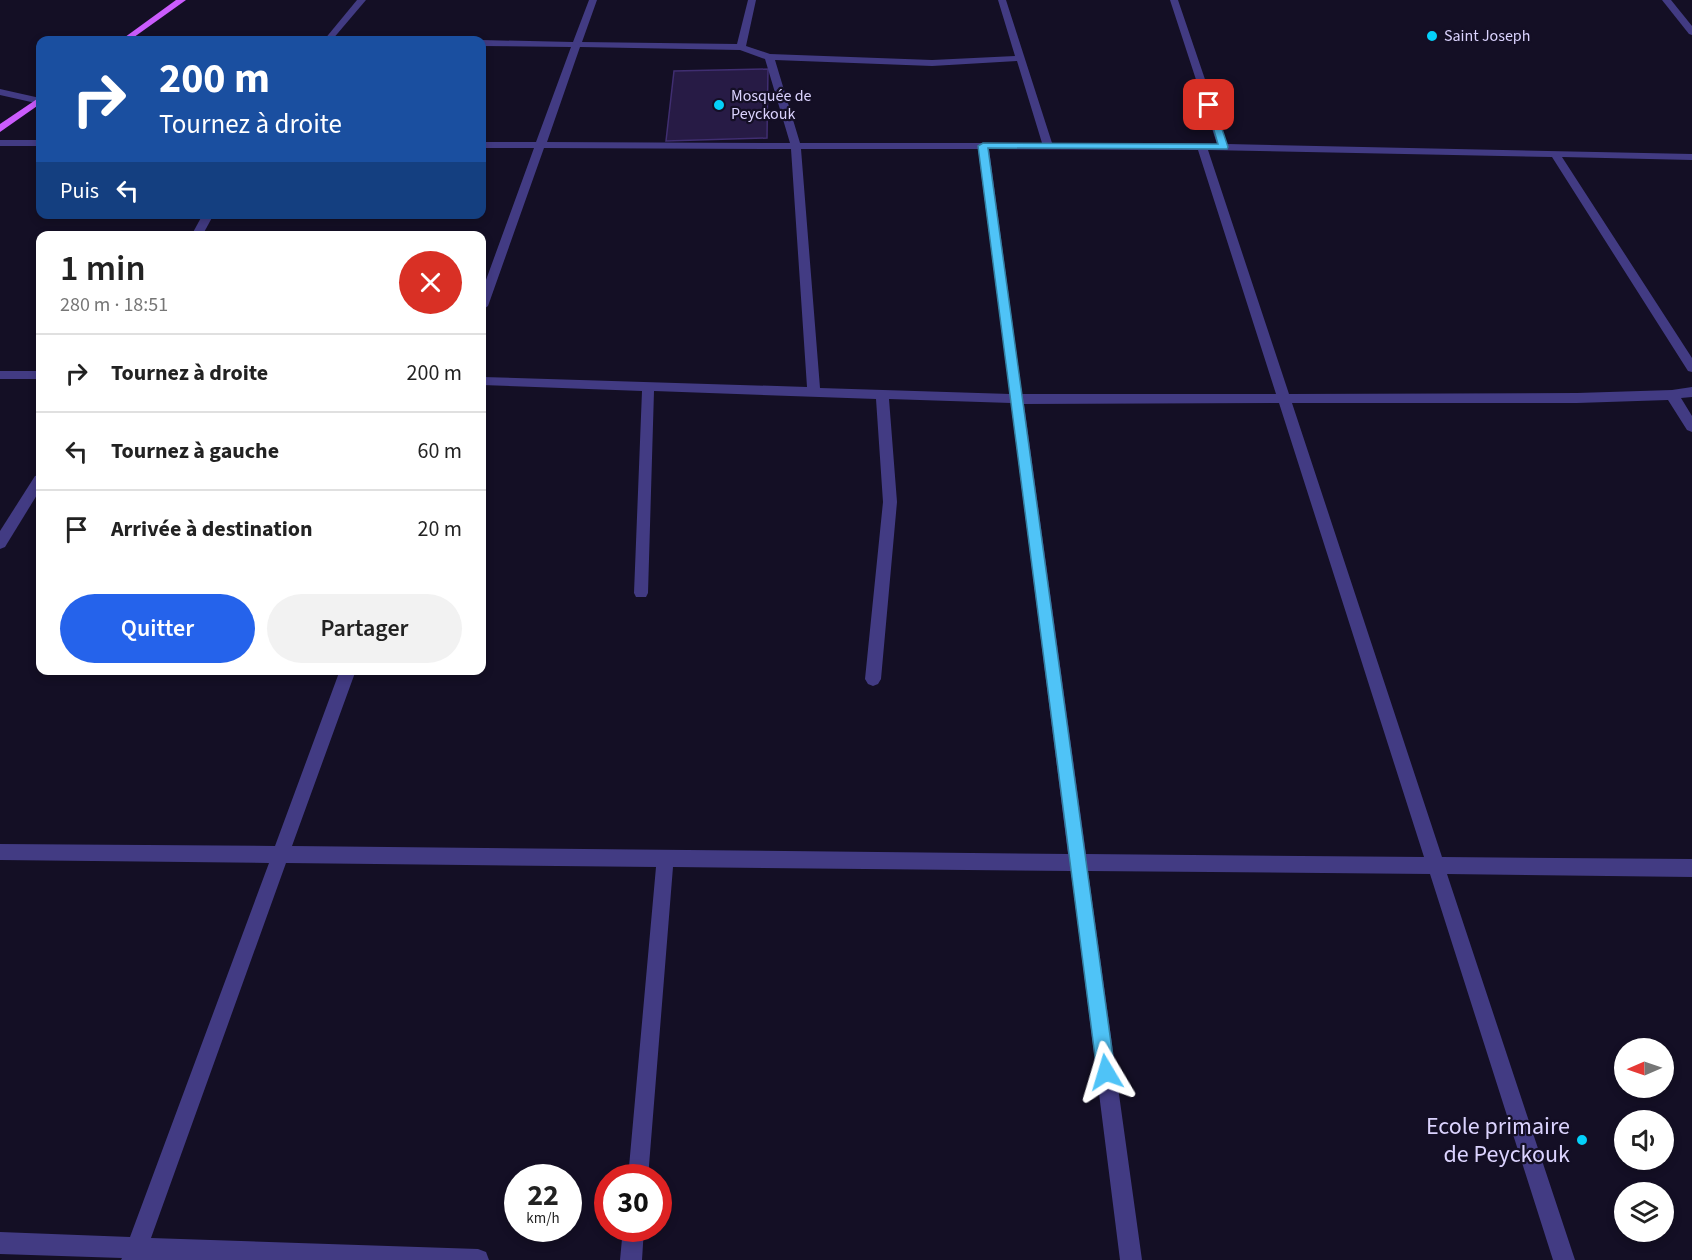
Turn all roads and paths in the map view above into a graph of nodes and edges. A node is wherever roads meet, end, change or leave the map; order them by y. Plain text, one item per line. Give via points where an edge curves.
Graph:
1 (182, 0) edge
2 (362, 0) edge
3 (593, 0) edge
4 (752, 0) edge
5 (1002, 0) edge
6 (1174, 0) edge
7 (1666, 0) edge
8 (1692, 32) edge
9 (131, 36) edge
10 (331, 36) edge
11 (486, 43) edge
12 (577, 44) junction
13 (741, 47) junction
14 (769, 57) junction
15 (1020, 58) junction
16 (0, 92) edge
17 (36, 99) edge
18 (36, 103) edge
19 (0, 129) edge
20 (0, 143) edge
21 (36, 143) edge
22 (486, 145) edge
23 (540, 145) junction
24 (796, 145) junction
25 (983, 146) junction
26 (1048, 146) junction
27 (1202, 146) junction
28 (1223, 147) junction
29 (1555, 154) junction
30 (1692, 157) edge
31 (486, 295) edge
32 (1692, 368) edge
33 (0, 375) edge
34 (36, 375) edge
35 (486, 381) edge
36 (648, 387) junction
37 (1692, 392) edge
38 (814, 393) junction
39 (882, 394) junction
40 (1672, 395) junction
41 (1284, 398) junction
42 (1018, 399) junction
43 (1692, 427) edge
44 (36, 486) edge
45 (0, 543) edge
46 (641, 593) dead end
47 (346, 675) edge
48 (873, 680) dead end
49 (0, 852) edge
50 (280, 855) junction
51 (665, 857) junction
52 (1078, 861) junction
53 (1435, 865) junction
54 (1692, 868) edge
55 (639, 1164) edge
56 (633, 1242) edge
57 (0, 1243) edge
58 (135, 1254) edge
59 (478, 1260) edge
60 (631, 1260) edge
61 (1131, 1260) edge
62 (1564, 1260) edge

1 - 9 main road
2 - 10 street
3 - 12 street
4 - 13 street
5 - 15 street
6 - 28 street
7 - 8 street
11 - 12 street
12 - 13 street
12 - 23 street
13 - 14 street
14 - 15 street via 932,63
14 - 24 street
15 - 26 street
16 - 17 street
18 - 19 main road
20 - 21 street
22 - 23 street
23 - 24 street
23 - 31 street
24 - 25 street
24 - 38 street
25 - 26 street
25 - 42 street
26 - 27 street
27 - 28 street
27 - 41 street
28 - 29 street
29 - 30 street
29 - 32 street
33 - 34 street
35 - 36 street
36 - 38 street
36 - 46 street
37 - 40 street
38 - 39 street
39 - 42 street
39 - 48 street via 891,502
40 - 41 street
40 - 43 street
41 - 42 street
41 - 53 street
42 - 52 street
44 - 45 street
47 - 50 street
49 - 50 street
50 - 51 street
50 - 58 street
51 - 52 street
51 - 55 street
52 - 53 street
52 - 61 street
53 - 54 street
53 - 62 street
56 - 60 street
57 - 58 street
58 - 59 street

